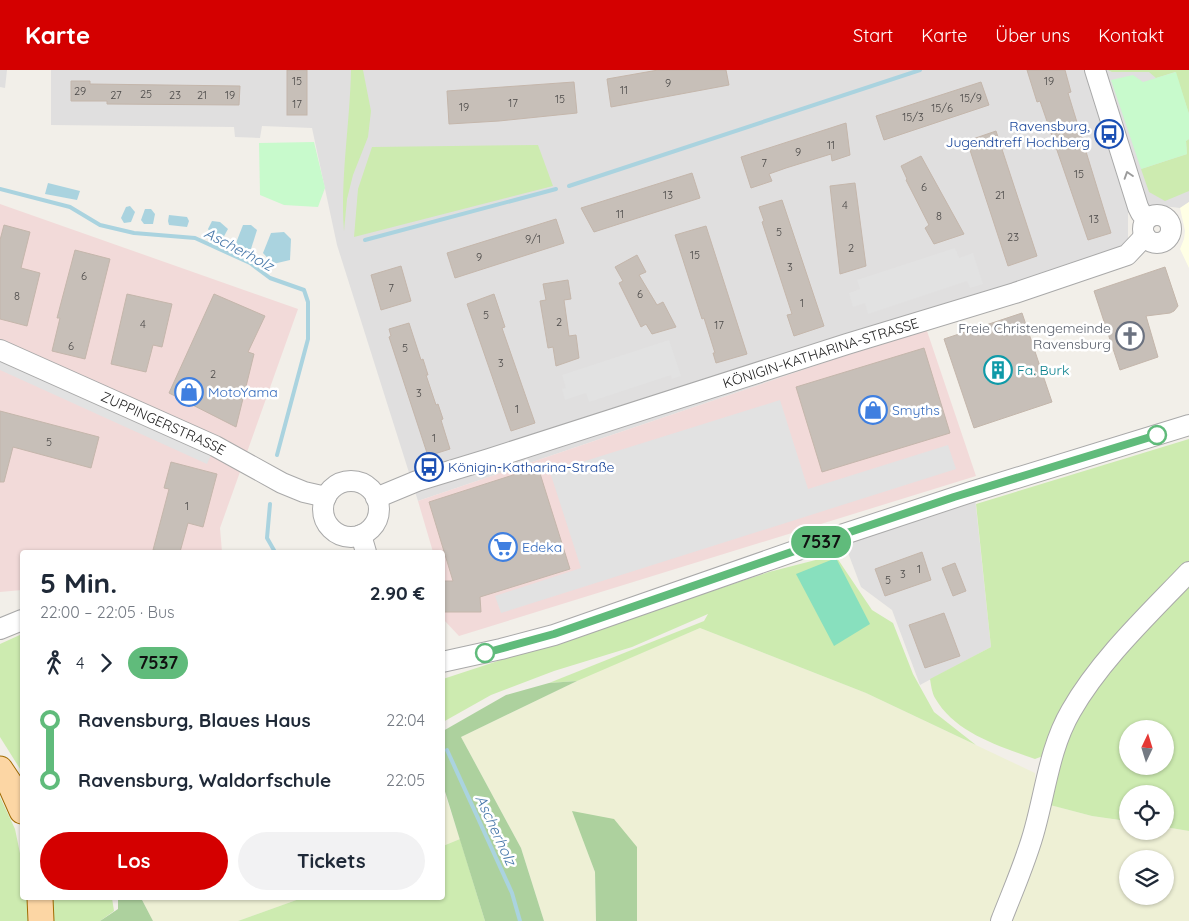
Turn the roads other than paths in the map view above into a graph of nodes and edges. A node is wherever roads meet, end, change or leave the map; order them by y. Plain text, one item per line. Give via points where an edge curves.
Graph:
1 (1095, 70) edge
2 (0, 350) edge
3 (1189, 425) edge
4 (326, 497) junction
5 (376, 498) junction
6 (364, 544) edge
7 (1189, 572) edge
8 (20, 621) edge
9 (0, 629) edge
10 (445, 661) edge
11 (0, 769) edge
12 (20, 806) edge
13 (40, 900) edge
14 (41, 921) edge
15 (1001, 921) edge

5 -> 1 street, KÖNIGIN-KATHARINA-STRASSE via 421,479 1127,255 1146,227
2 - 4 street, ZUPPINGERSTRASSE via 215,446 282,483
3 - 10 street via 935,504 554,634
4 - 5 street via 333,488 349,482 366,486
4 - 6 street via 323,511 330,527 336,533
5 - 6 street via 378,516
7 - 15 street via 1108,659 1085,687 1070,713 1058,737 1035,829
8 - 9 street
11 - 12 main road
13 - 14 main road

